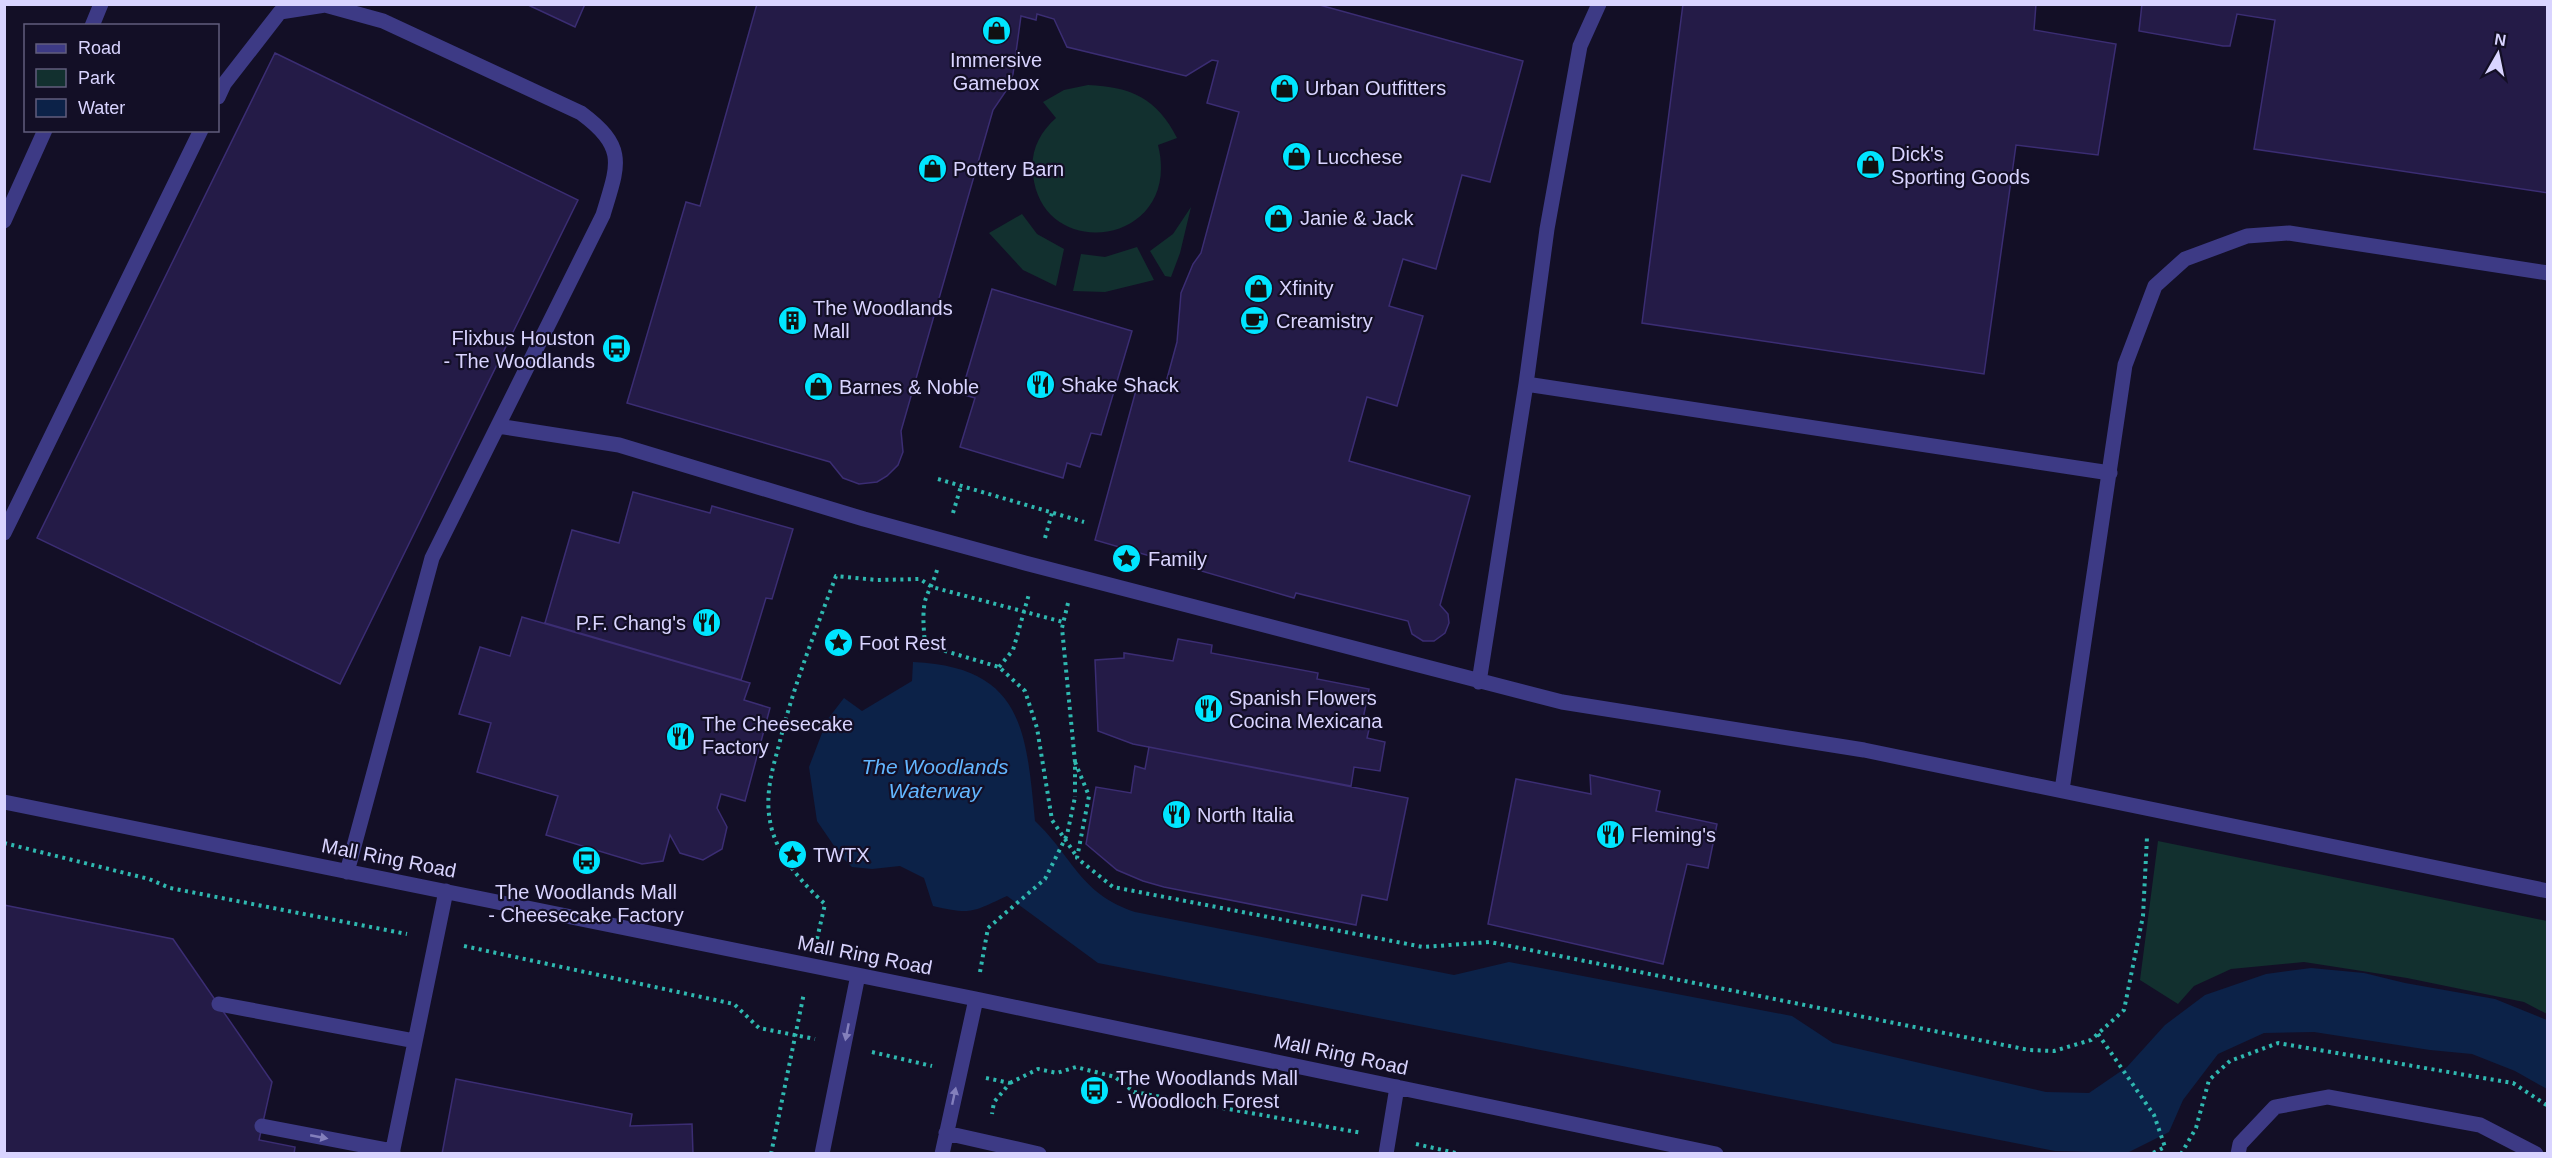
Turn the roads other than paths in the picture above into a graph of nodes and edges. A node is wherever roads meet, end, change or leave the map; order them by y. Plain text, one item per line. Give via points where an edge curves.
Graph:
1 (101, 4) edge
2 (1599, 4) edge
3 (93, 24) edge
4 (219, 96) edge
5 (44, 132) edge
6 (200, 132) edge
7 (4, 222) edge
8 (2547, 273) edge
9 (1526, 384) junction
10 (498, 426) junction
11 (2110, 473) junction
12 (4, 533) edge
13 (1479, 682) junction
14 (2062, 790) junction
15 (4, 802) edge
16 (347, 873) junction
17 (446, 891) junction
18 (2547, 891) edge
19 (858, 975) junction
20 (976, 999) junction
21 (219, 1004) dead end
22 (415, 1041) junction
23 (1397, 1087) junction
24 (262, 1126) dead end
25 (946, 1133) junction
26 (1387, 1146) edge
27 (392, 1152) edge
28 (822, 1154) edge
29 (942, 1154) edge
30 (1039, 1154) edge
31 (1716, 1154) edge
32 (2238, 1154) edge
33 (2536, 1154) edge

1 - 3 street
2 - 9 street via 1580,46 1547,229
4 - 10 street via 280,12 325,5 383,21 436,45 581,113 607,135 617,167 603,215
5 - 7 street
6 - 12 street
8 - 11 street via 2289,233 2247,236 2185,259 2155,286 2125,365
9 - 11 street
9 - 13 street
10 - 13 street via 619,445 1074,577
10 - 16 street via 432,558
11 - 14 street
13 - 14 street via 1562,702 1864,750
14 - 18 street
15 - 16 street, Mall Ring Road
16 - 17 street, Mall Ring Road
17 - 19 street, Mall Ring Road
17 - 22 street
19 - 20 street, Mall Ring Road
19 -> 28 street
20 - 23 street, Mall Ring Road
25 -> 20 street
21 - 22 street
22 - 27 street
23 - 26 street
23 - 31 street, Mall Ring Road
24 -> 27 street
25 - 29 street
25 - 30 street
32 - 33 street via 2240,1144 2275,1107 2328,1097 2480,1125

